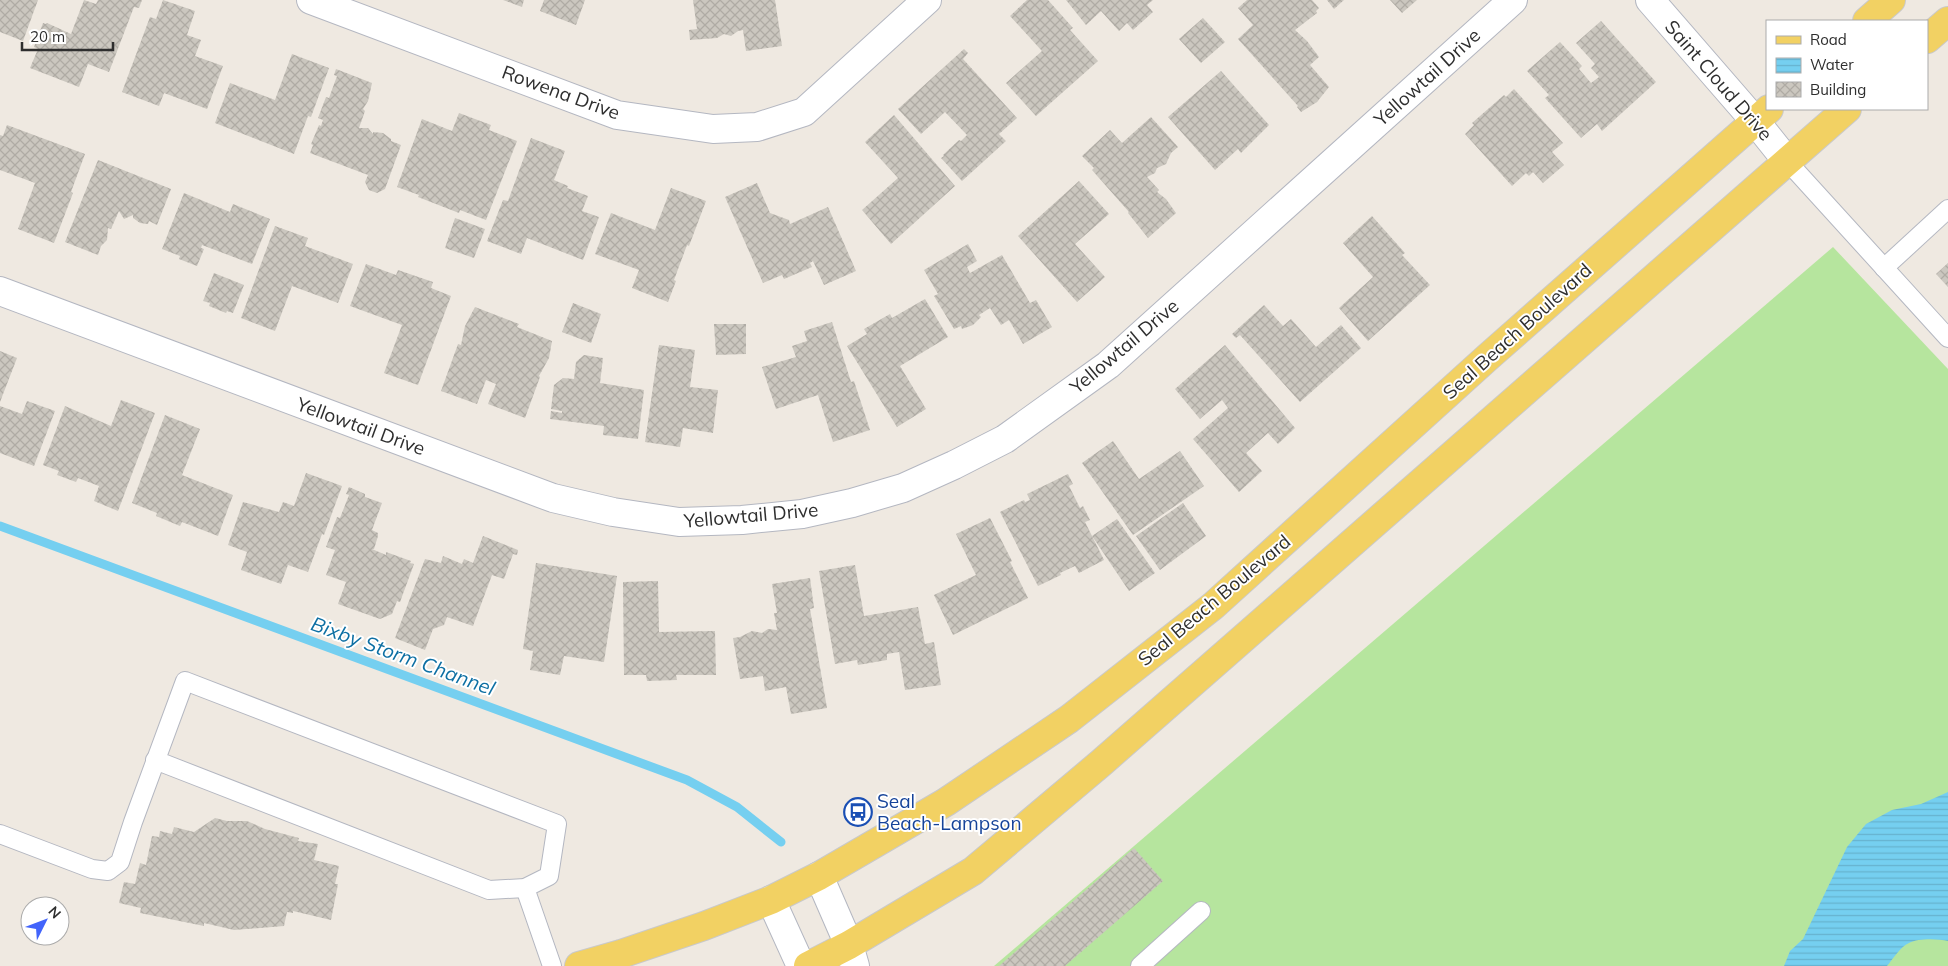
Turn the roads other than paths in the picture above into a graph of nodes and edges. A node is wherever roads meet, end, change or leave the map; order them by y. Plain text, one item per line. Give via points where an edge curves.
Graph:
1 (311, 0) edge
2 (927, 0) edge
3 (1513, 0) edge
4 (1650, 0) edge
5 (1891, 0) edge
6 (1868, 20) edge
7 (1948, 21) edge
8 (1928, 38) edge
9 (1846, 110) edge
10 (1762, 115) edge
11 (1787, 161) junction
12 (1948, 209) edge
13 (1884, 268) junction
14 (0, 292) edge
15 (1948, 338) edge
16 (155, 760) junction
17 (0, 834) edge
18 (819, 876) junction
19 (526, 888) junction
20 (771, 900) junction
21 (1202, 911) dead end
22 (852, 956) edge
23 (552, 966) edge
24 (579, 966) edge
25 (801, 966) edge
26 (808, 966) edge
27 (1140, 966) edge

1 - 2 street, Rowena Drive via 617,115 713,129 757,127 804,112
3 - 14 street, Yellowtail Drive via 1108,364 1013,434 903,488 802,514 679,522 613,512 553,498
4 - 10 street, Saint Cloud Drive
5 - 6 main road
7 - 8 main road
9 - 11 main road
10 - 11 street, Saint Cloud Drive
10 - 18 main road, Seal Beach Boulevard via 1488,356 1213,606 1069,719 946,802
11 - 13 lane
11 - 22 main road via 1108,757 973,871
12 - 13 lane
13 - 15 lane
16 - 17 lane via 120,862 108,871 92,869
16 - 19 lane via 489,890
16 - 19 lane via 185,681 557,824 549,876
18 - 20 main road, Seal Beach Boulevard
18 - 22 street
19 - 23 lane
20 - 24 main road, Seal Beach Boulevard via 704,926
20 - 25 street
21 - 27 lane
22 - 26 main road

